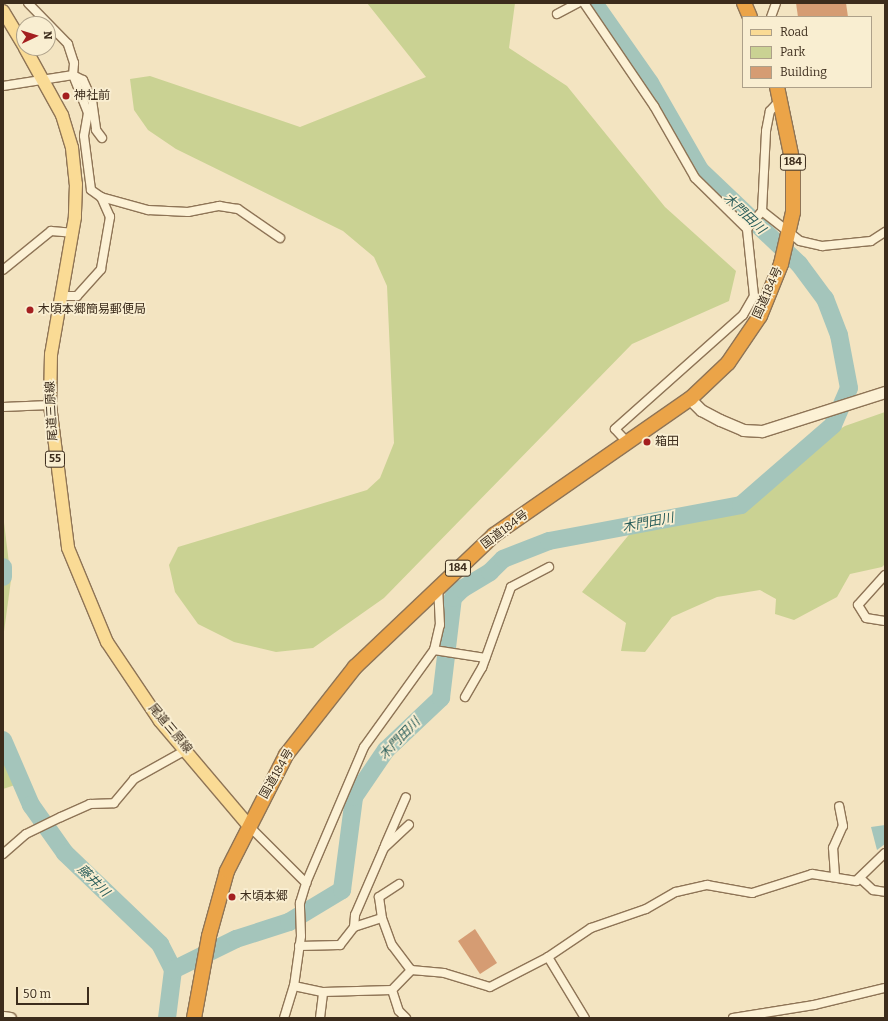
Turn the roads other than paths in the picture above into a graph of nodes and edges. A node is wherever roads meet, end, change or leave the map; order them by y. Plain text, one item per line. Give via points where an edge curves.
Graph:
1 (28, 3) edge
2 (578, 3) edge
3 (584, 3) edge
4 (744, 3) edge
5 (776, 3) edge
6 (3, 11) edge
7 (557, 14) dead end
8 (750, 16) edge
9 (771, 16) edge
10 (16, 33) edge
11 (29, 56) edge
12 (73, 75) junction
13 (45, 82) junction
14 (3, 86) edge
15 (779, 92) edge
16 (102, 138) dead end
17 (101, 197) junction
18 (762, 211) junction
19 (747, 229) junction
20 (885, 232) edge
21 (72, 234) junction
22 (789, 236) junction
23 (280, 238) dead end
24 (3, 270) edge
25 (61, 296) junction
26 (882, 393) edge
27 (690, 399) junction
28 (50, 405) junction
29 (3, 407) edge
30 (628, 443) junction
31 (549, 567) dead end
32 (885, 575) edge
33 (438, 586) junction
34 (885, 621) edge
35 (434, 650) junction
36 (485, 658) junction
37 (464, 697) dead end
38 (188, 749) junction
39 (406, 798) dead end
40 (839, 806) dead end
41 (249, 826) junction
42 (409, 826) dead end
43 (384, 848) junction
44 (885, 853) edge
45 (3, 854) edge
46 (835, 876) junction
47 (861, 879) junction
48 (306, 883) junction
49 (399, 884) dead end
50 (885, 892) edge
51 (382, 918) junction
52 (354, 926) junction
53 (299, 946) junction
54 (548, 957) junction
55 (411, 970) junction
56 (294, 986) junction
57 (885, 988) edge
58 (392, 990) junction
59 (323, 992) junction
60 (3, 1016) edge
61 (10, 1018) edge
62 (194, 1018) edge
63 (284, 1018) edge
64 (320, 1018) edge
65 (406, 1018) edge
66 (585, 1018) edge
67 (733, 1018) edge

1 - 12 street via 68,44 74,63
2 - 7 street
3 - 19 street via 654,106 695,178
4 - 8 highway
5 - 9 street
6 - 10 main road, 尾道三原線 / 55
11 - 13 main road, 尾道三原線 / 55
12 - 13 street
12 - 16 street via 83,80 92,100 96,130
12 - 17 street via 88,113 84,136 91,190
13 - 14 street
13 - 21 main road, 尾道三原線 / 55 via 62,115 72,148 76,184
15 - 18 street via 770,111 766,131
15 - 22 highway, 国道184号 / 184 via 793,164
17 - 23 street via 148,210 188,212 220,206 238,209
17 - 25 street via 110,217 102,270 77,296
18 - 19 street
18 - 22 street
19 - 30 street via 754,296 743,315 615,429
20 - 22 street via 871,241 822,246
21 - 24 street via 51,230
21 - 25 main road, 尾道三原線 / 55
22 - 27 highway, 国道184号 / 184 via 782,264 760,316 728,363
25 - 28 main road, 尾道三原線 / 55 via 51,354
26 - 27 street via 774,430 743,430 701,410
27 - 30 highway, 国道184号 / 184
28 - 29 street
28 - 38 main road, 尾道三原線 / 55 via 68,548 107,642 160,720
30 - 33 highway, 国道184号 / 184 via 494,536
31 - 36 street via 511,587
32 - 34 street via 858,605 866,618
33 - 35 street via 440,625
33 - 41 highway, 国道184号 / 184 via 355,667 335,692 286,755
35 - 36 street via 467,653
35 - 48 street via 364,747
36 - 37 street
38 - 41 main road, 尾道三原線 / 55
38 - 45 street via 134,779 114,804 90,804 61,817 26,834
39 - 43 street
40 - 46 street via 843,826 833,848
41 - 48 street
41 - 62 highway, 国道184号 / 184 via 227,871 209,936
42 - 43 street
43 - 52 street via 355,915
44 - 47 street
46 - 47 street via 856,881
46 - 54 street via 812,874 752,893 707,885 676,892 646,909 591,928
47 - 50 street via 873,890
48 - 53 street via 300,903 302,925
49 - 51 street via 379,897
51 - 52 street
51 - 55 street via 392,945
52 - 53 street via 340,945
53 - 56 street
54 - 55 street via 490,987 439,972
54 - 66 street
55 - 58 street
56 - 59 street
56 - 63 street
57 - 67 street via 814,1005
58 - 59 street
58 - 65 street via 399,1011
59 - 64 street
60 - 61 street

